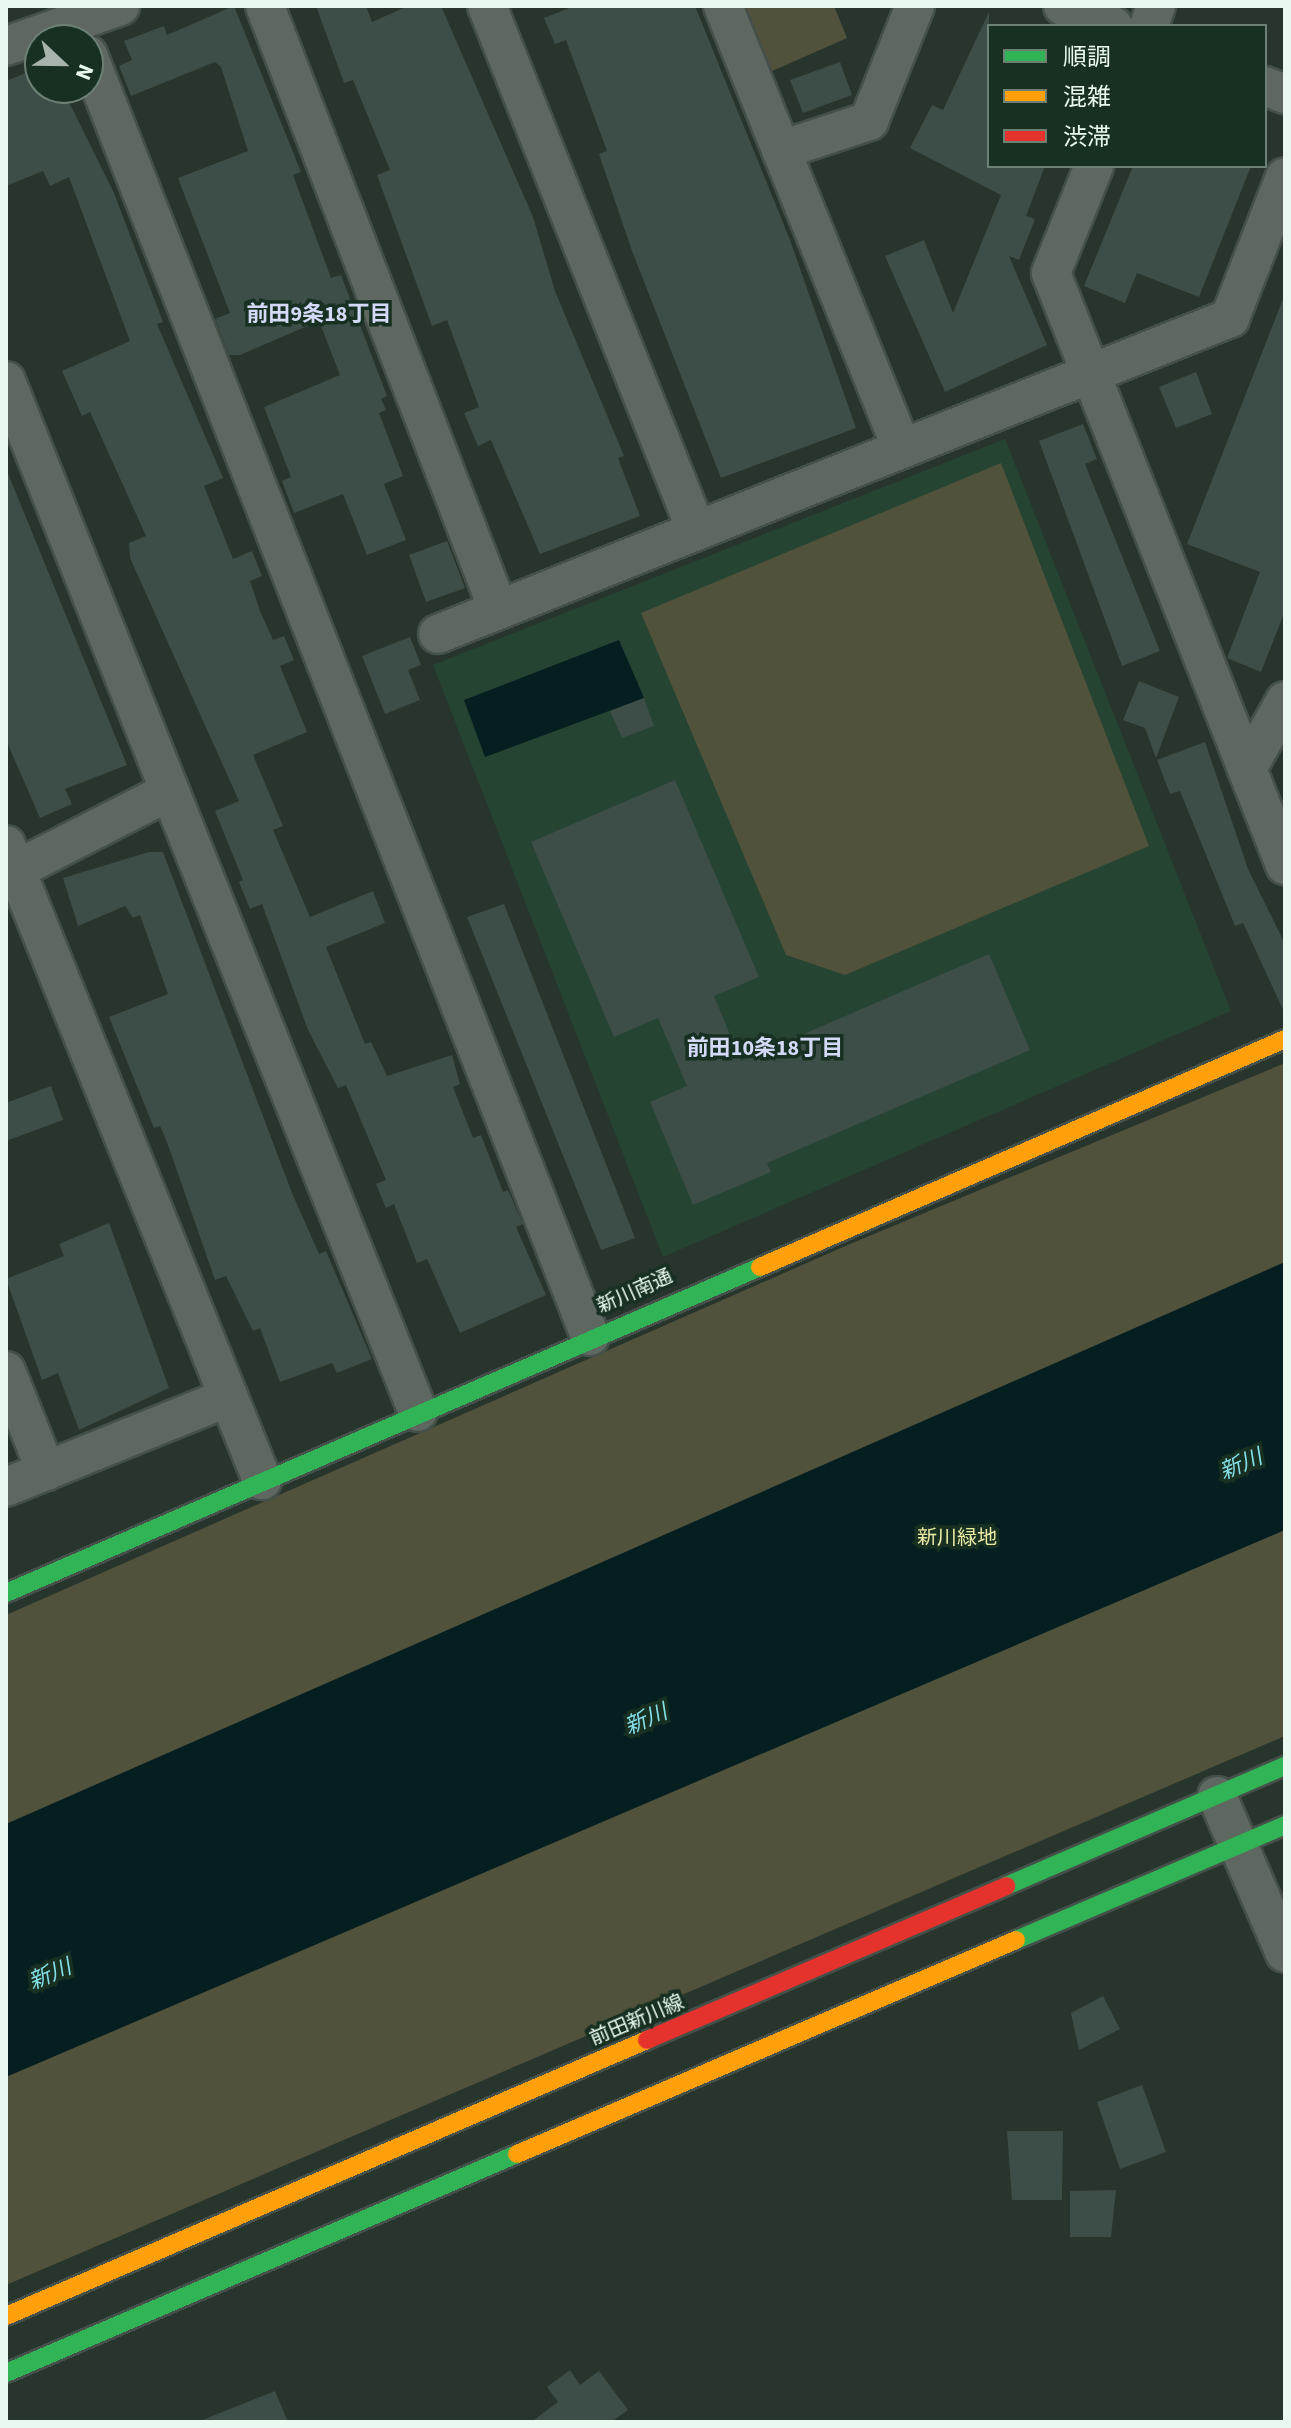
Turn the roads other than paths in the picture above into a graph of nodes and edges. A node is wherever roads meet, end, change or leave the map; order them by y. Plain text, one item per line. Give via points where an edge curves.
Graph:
1 (120, 6) edge
2 (265, 6) edge
3 (487, 6) edge
4 (723, 6) edge
5 (915, 6) edge
6 (1063, 6) edge
7 (75, 22) edge
8 (1108, 24) edge
9 (6, 46) edge
10 (104, 96) edge
11 (781, 150) junction
12 (1093, 168) edge
13 (1285, 177) edge
14 (1092, 374) junction
15 (6, 381) edge
16 (901, 447) junction
17 (695, 527) junction
18 (498, 609) junction
19 (438, 634) dead end
20 (1285, 701) edge
21 (1247, 769) junction
22 (170, 791) junction
23 (9, 863) edge
24 (1285, 865) edge
25 (1285, 1039) edge
26 (590, 1336) junction
27 (6, 1371) edge
28 (229, 1397) junction
29 (418, 1412) junction
30 (46, 1471) junction
31 (262, 1480) junction
32 (6, 1487) edge
33 (6, 1593) edge
34 (1285, 1766) edge
35 (1217, 1796) junction
36 (1285, 1825) edge
37 (1238, 1845) junction
38 (1285, 1953) edge
39 (6, 2316) edge
40 (6, 2373) edge

1 - 7 street
2 - 18 street
3 - 17 street
4 - 11 street
5 - 11 street via 869,121
6 - 8 street
7 - 9 street
10 - 26 street
11 - 16 street
12 - 14 street via 1051,273
13 - 14 street via 1230,318
14 - 16 street
14 - 21 street
15 - 22 street
16 - 17 street
17 - 18 street
18 - 19 street
20 - 21 street
21 - 24 street
22 - 23 street
22 - 29 street
23 - 28 street
25 - 26 main road, 新川南通
26 - 29 main road, 新川南通
27 - 30 street
28 - 30 street
28 - 31 street
29 - 31 main road, 新川南通
30 - 32 street
31 - 33 main road, 新川南通
34 - 35 main road, 前田新川線
35 - 37 street
35 - 39 main road, 前田新川線
36 - 37 main road
37 - 38 street
37 - 40 main road

